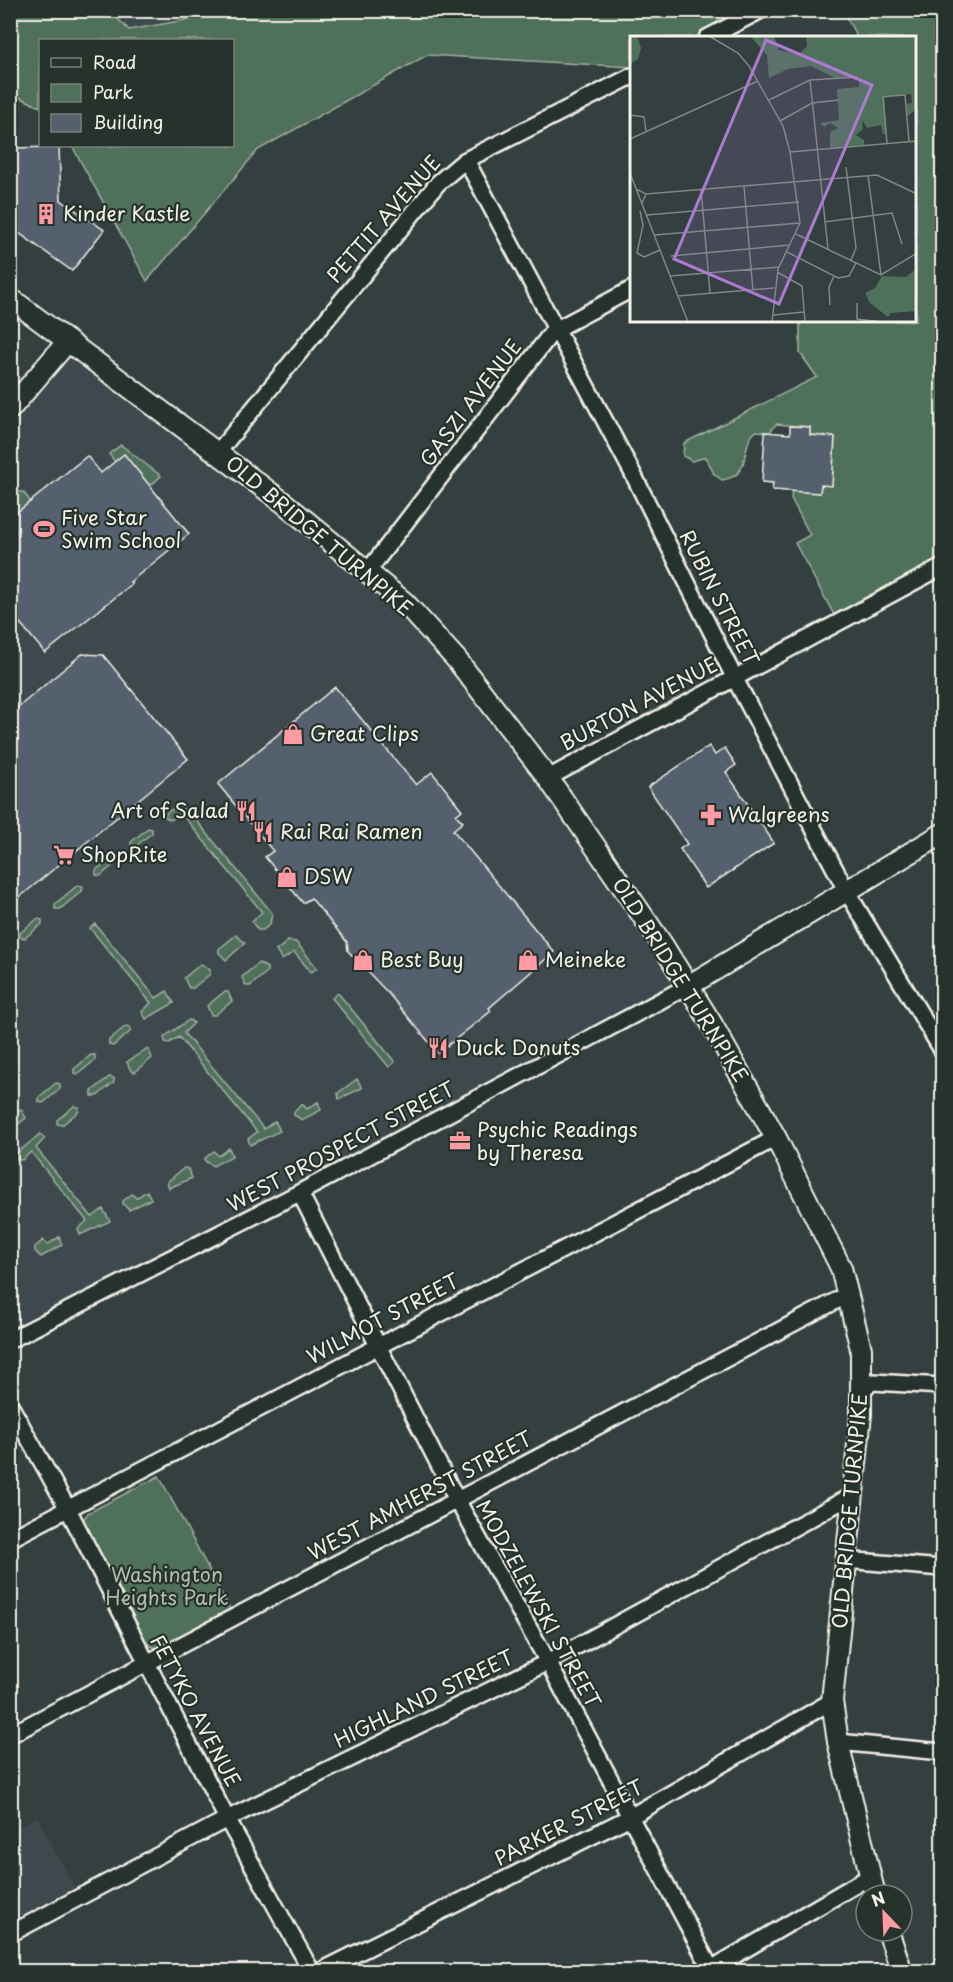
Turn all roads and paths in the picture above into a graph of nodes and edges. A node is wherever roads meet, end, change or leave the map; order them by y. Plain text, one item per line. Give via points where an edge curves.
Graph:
1 (761, 10) edge
2 (712, 36) edge
3 (630, 77) edge
4 (466, 160) junction
5 (630, 290) edge
6 (10, 298) edge
7 (557, 328) junction
8 (68, 340) junction
9 (10, 409) edge
10 (218, 452) junction
11 (942, 567) edge
12 (368, 571) junction
13 (734, 677) junction
14 (548, 778) junction
15 (942, 834) edge
16 (846, 890) junction
17 (688, 986) junction
18 (942, 1050) edge
19 (776, 1138) junction
20 (300, 1193) junction
21 (849, 1294) junction
22 (10, 1340) edge
23 (377, 1345) junction
24 (942, 1386) edge
25 (862, 1389) junction
26 (10, 1405) edge
27 (853, 1495) junction
28 (458, 1502) junction
29 (68, 1509) junction
30 (10, 1539) edge
31 (845, 1560) junction
32 (942, 1568) edge
33 (548, 1662) junction
34 (145, 1663) junction
35 (832, 1701) junction
36 (10, 1735) edge
37 (838, 1742) junction
38 (942, 1752) edge
39 (630, 1817) junction
40 (227, 1819) junction
41 (871, 1883) edge
42 (854, 1895) edge
43 (10, 1934) edge
44 (892, 1943) edge
45 (708, 1970) edge
46 (312, 1971) edge
47 (320, 1971) edge
48 (902, 1971) edge

1 - 2 street
3 - 4 street, PETTIT AVENUE
4 - 7 street, RUBIN STREET
4 - 10 street, PETTIT AVENUE via 438,183
5 - 7 street, GASZI AVENUE
6 - 8 street, OLD BRIDGE TURNPIKE
7 - 12 street, GASZI AVENUE
7 - 13 street, RUBIN STREET
8 - 9 street
8 - 10 street, OLD BRIDGE TURNPIKE
10 - 12 street, OLD BRIDGE TURNPIKE
11 - 13 street, BURTON AVENUE
12 - 14 street, OLD BRIDGE TURNPIKE via 405,603 457,660
13 - 14 street, BURTON AVENUE
13 - 16 street, RUBIN STREET
14 - 17 street, OLD BRIDGE TURNPIKE
15 - 16 street
16 - 17 street
16 - 18 street, RUBIN STREET
17 - 19 street, OLD BRIDGE TURNPIKE
17 - 20 street, WEST PROSPECT STREET
19 - 21 street, OLD BRIDGE TURNPIKE via 841,1268
19 - 23 street, WILMOT STREET
20 - 22 street, WEST PROSPECT STREET
20 - 23 street, MODZELEWSKI STREET
21 - 25 street, OLD BRIDGE TURNPIKE via 861,1349
21 - 28 street, WEST AMHERST STREET
23 - 28 street, MODZELEWSKI STREET
23 - 29 street, WILMOT STREET
24 - 25 street via 873,1382
25 - 27 street, OLD BRIDGE TURNPIKE
26 - 29 street, FETYKO AVENUE
27 - 31 street, OLD BRIDGE TURNPIKE
27 - 33 street, HIGHLAND STREET
28 - 33 street, MODZELEWSKI STREET
28 - 34 street, WEST AMHERST STREET
29 - 30 street, WILMOT STREET
29 - 34 street, FETYKO AVENUE
31 - 32 street
31 - 35 street, OLD BRIDGE TURNPIKE
33 - 39 street, MODZELEWSKI STREET
33 - 40 street, HIGHLAND STREET
34 - 36 street, WEST AMHERST STREET
34 - 40 street, FETYKO AVENUE
35 - 37 street, OLD BRIDGE TURNPIKE
35 - 39 street, PARKER STREET
37 - 38 street
37 - 41 street, OLD BRIDGE TURNPIKE
39 - 45 street, MODZELEWSKI STREET
39 - 47 street, PARKER STREET
40 - 43 street, HIGHLAND STREET
40 - 46 street, FETYKO AVENUE
42 - 45 street
44 - 48 street

